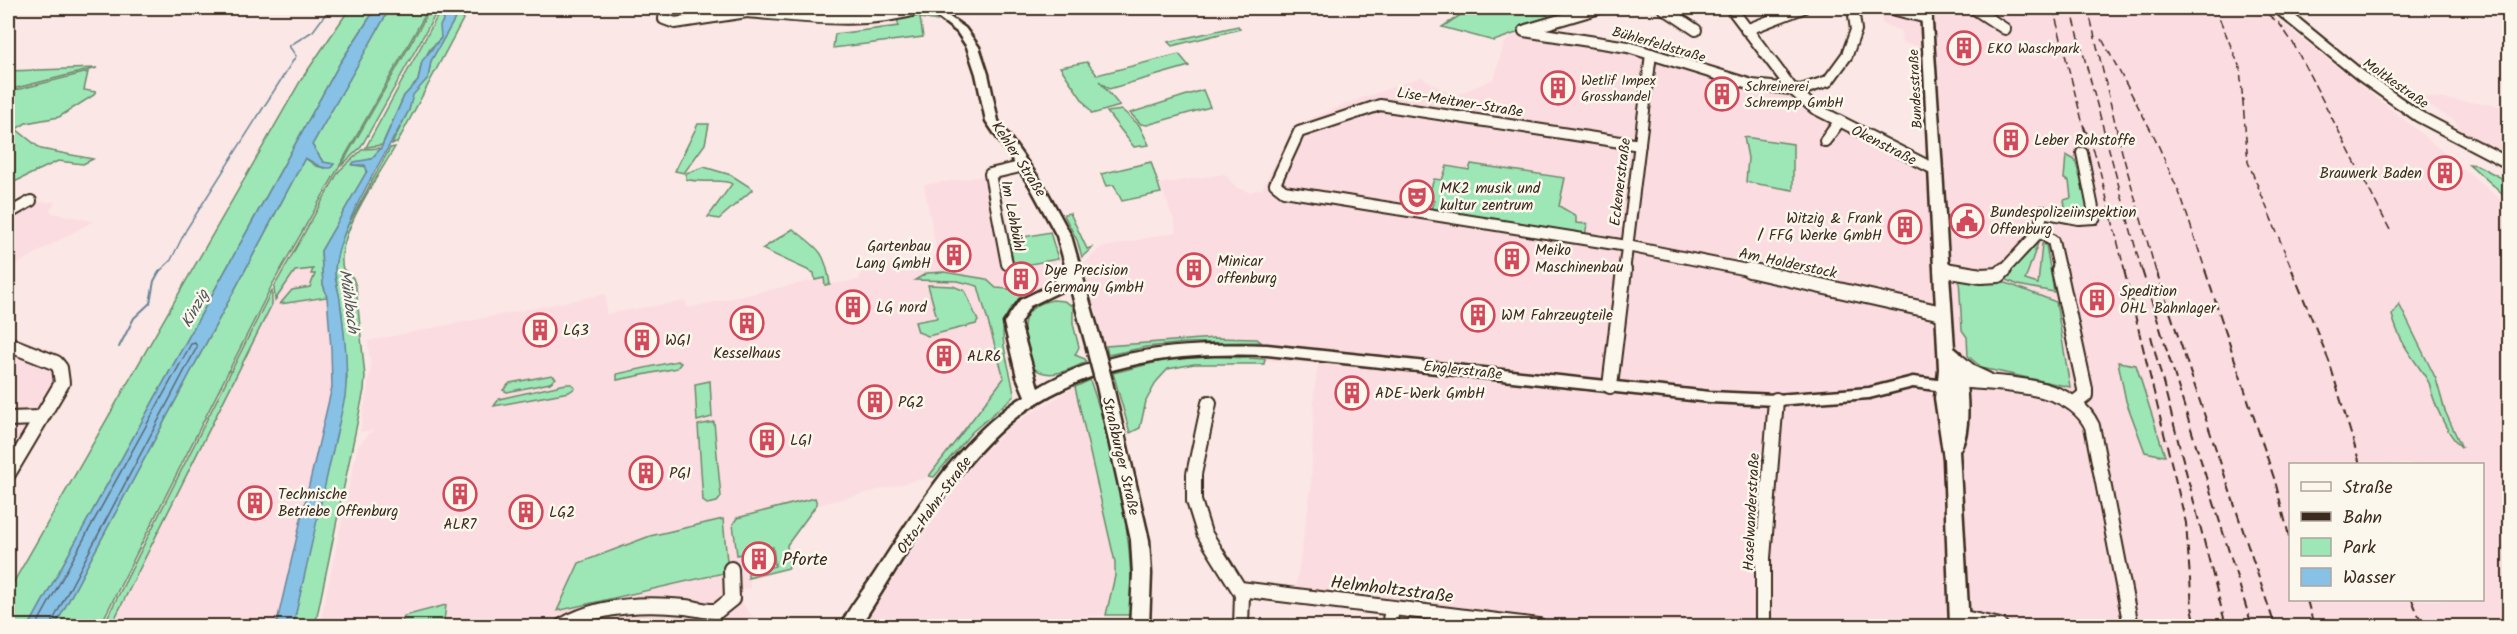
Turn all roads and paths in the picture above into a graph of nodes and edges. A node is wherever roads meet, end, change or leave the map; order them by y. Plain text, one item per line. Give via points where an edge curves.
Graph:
1 (672, 8) edge
2 (846, 8) edge
3 (924, 8) edge
4 (931, 8) edge
5 (1600, 8) edge
6 (1663, 8) edge
7 (1731, 8) edge
8 (1803, 8) edge
9 (1853, 8) edge
10 (1972, 8) edge
11 (2278, 8) edge
12 (1892, 9) edge
13 (746, 10) edge
14 (1924, 11) edge
15 (843, 18) junction
16 (2005, 29) dead end
17 (1696, 30) dead end
18 (1746, 30) junction
19 (1651, 54) junction
20 (1793, 90) junction
21 (1839, 122) junction
22 (1825, 141) dead end
23 (1640, 145) junction
24 (2082, 153) dead end
25 (2510, 164) edge
26 (1024, 166) junction
27 (1934, 169) junction
28 (32, 201) dead end
29 (8, 214) edge
30 (2039, 232) junction
31 (1627, 246) junction
32 (1007, 264) dead end
33 (1073, 269) junction
34 (1940, 269) junction
35 (1078, 290) junction
36 (1049, 293) junction
37 (1942, 318) junction
38 (8, 344) edge
39 (1950, 357) junction
40 (1928, 374) junction
41 (1025, 377) junction
42 (1071, 379) junction
43 (1899, 385) junction
44 (1610, 386) junction
45 (1950, 386) junction
46 (2011, 388) junction
47 (1034, 398) junction
48 (1776, 400) junction
49 (1209, 403) dead end
50 (2075, 403) junction
51 (40, 418) junction
52 (8, 419) edge
53 (8, 474) edge
54 (731, 569) dead end
55 (1240, 589) junction
56 (1392, 609) junction
57 (1960, 622) edge
58 (562, 627) edge
59 (850, 627) edge
60 (1140, 627) edge
61 (1241, 627) edge
62 (1389, 627) edge
63 (1539, 627) edge
64 (1763, 627) edge
65 (2000, 627) edge
66 (2131, 627) edge

1 - 13 street via 665,12 664,19 675,23
2 - 15 street
3 - 15 street via 885,17
4 - 26 main road, Kehler Straße via 961,30 973,47 993,121
5 - 19 street, Bühlerfeldstraße via 1524,31 1624,46
6 - 17 street, Bühlerfeldstraße
7 - 18 street, Okenstraße
8 - 18 street
9 - 20 street, Bühlerfeldstraße via 1858,31 1842,64 1822,85
10 - 16 street
11 - 25 street, Moltkestraße via 2418,116
12 - 14 street
13 - 15 street
14 - 27 main road, Bundesstraße
18 - 20 street, Okenstraße
19 - 20 street, Bühlerfeldstraße via 1744,83
19 - 23 street, Eckenerstraße
20 - 21 street, Okenstraße
21 - 22 street
21 - 27 street, Okenstraße
23 - 31 street, Eckenerstraße
23 - 31 street, Lise-Meitner-Straße via 1380,105 1299,132 1275,184 1284,191
24 - 30 street via 2095,218 2042,212
26 - 32 street, Im Lehbühl via 990,174
26 - 33 main road, Kehler Straße via 1056,219
27 - 34 main road, Okenstraße
28 - 29 street
30 - 34 street via 1999,275
30 - 50 street via 2053,241 2085,389 2085,395
31 - 37 street, Am Holderstock via 1805,281
31 - 44 street, Eckenerstraße
33 - 35 main road, Kehler Straße
33 - 36 main road
34 - 37 main road, Okenstraße
35 - 36 main road
35 - 60 main road, Straßburger Straße, bridge via 1104,382 1140,540
36 - 41 main road via 1025,303 1012,323
37 - 39 main road, Okenstraße
38 - 51 street via 49,359 60,368 62,383
39 - 40 main road, Englerstraße
39 - 45 main road, Okenstraße
39 - 46 street via 1977,376
40 - 43 main road, Englerstraße
40 - 45 main road, Englerstraße
41 - 42 main road via 1046,381
41 - 47 main road
42 - 44 main road, Englerstraße via 1117,363 1171,352 1238,348
42 - 47 main road, Englerstraße
43 - 45 main road, Englerstraße
43 - 48 main road, Englerstraße via 1869,393
44 - 48 main road, Englerstraße
45 - 46 street
45 - 57 main road, Okenstraße
46 - 50 street
47 - 59 main road, Otto-Hahn-Straße via 997,425 942,489
48 - 64 street, Haselwanderstraße via 1763,558
49 - 55 street via 1194,474 1194,501 1204,534
50 - 66 street via 2092,426
51 - 52 street
51 - 53 street
54 - 58 street via 732,599 717,611 631,607 578,618
55 - 56 street, Helmholtzstraße
55 - 61 street
56 - 62 street
56 - 63 street, Helmholtzstraße
57 - 65 street, Okenstraße

